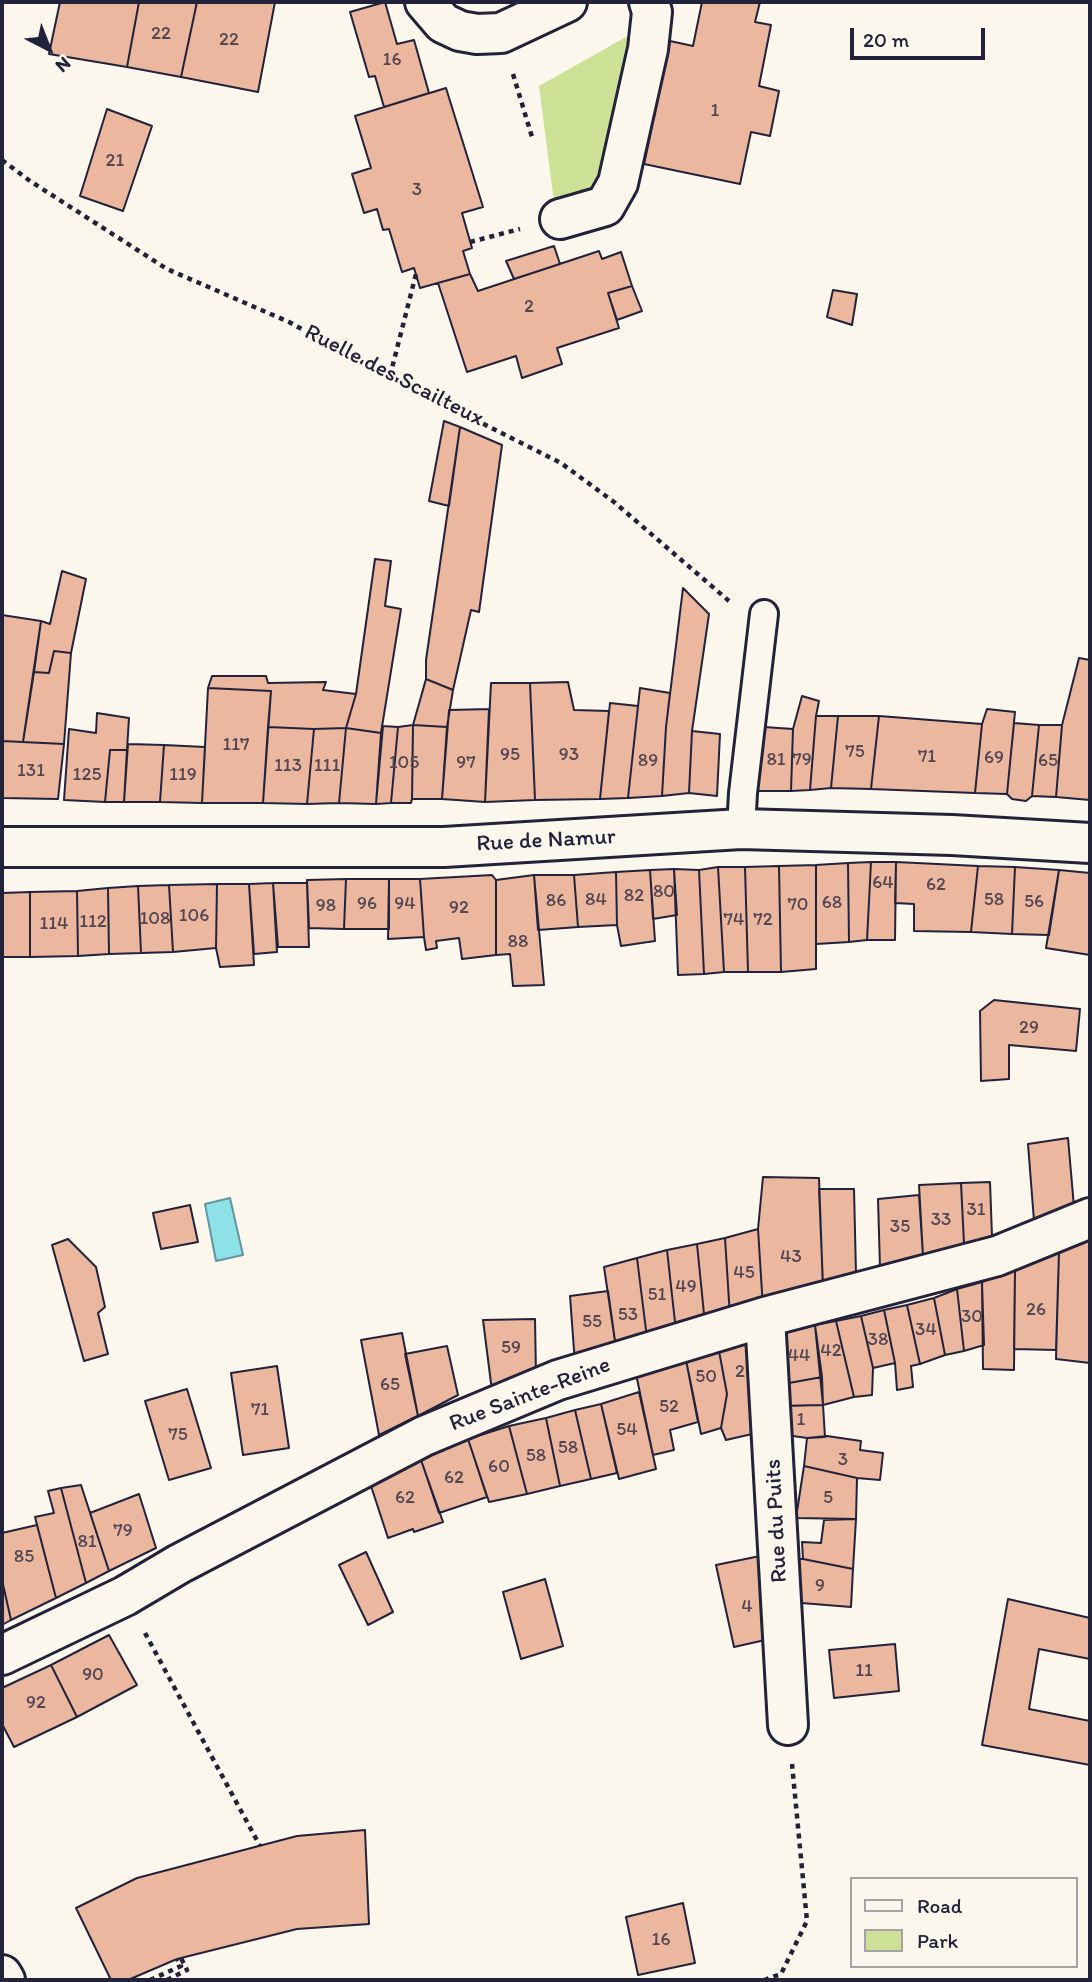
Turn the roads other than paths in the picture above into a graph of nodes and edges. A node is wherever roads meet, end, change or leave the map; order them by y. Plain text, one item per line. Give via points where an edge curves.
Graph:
1 (425, 2) edge
2 (567, 2) edge
3 (649, 2) edge
4 (560, 219) road end
5 (763, 621) road end
6 (741, 829) junction
7 (1090, 843) edge
8 (2, 847) edge
9 (1090, 1218) edge
10 (765, 1317) junction
11 (2, 1655) edge
12 (788, 1725) road end
13 (2, 1975) edge
14 (5, 1980) edge

1 - 2 street via 443,23 477,34 500,33
3 - 4 street via 648,49 618,183 605,206
5 - 6 lane
6 - 7 street, Rue de Namur
6 - 8 street, Rue de Namur via 443,847
9 - 10 street, Rue Sainte-Reine via 997,1256
10 - 11 street, Rue Sainte-Reine via 558,1380 424,1436
10 - 12 street, Rue du Puits
13 - 14 street

